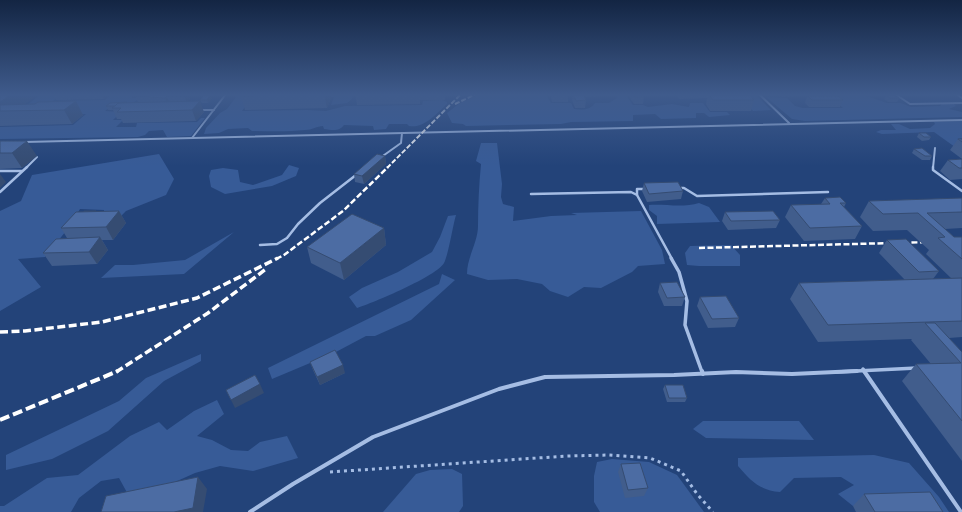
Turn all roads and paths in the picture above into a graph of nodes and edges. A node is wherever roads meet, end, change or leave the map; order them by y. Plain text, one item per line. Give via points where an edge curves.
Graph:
1 (208, 118) edge
2 (784, 118) edge
3 (962, 120) edge
4 (789, 123) junction
5 (402, 133) junction
6 (192, 138) junction
7 (23, 142) edge
8 (934, 148) dead end
9 (37, 157) dead end
10 (379, 158) edge
11 (23, 170) junction
12 (0, 171) edge
13 (361, 172) edge
14 (676, 188) edge
15 (653, 189) edge
16 (962, 191) edge
17 (0, 192) edge
18 (828, 192) dead end
19 (531, 194) dead end
20 (637, 195) junction
21 (260, 245) dead end
22 (924, 368) edge
23 (863, 369) junction
24 (703, 374) junction
25 (328, 472) dead end
26 (250, 512) edge
27 (713, 512) edge
28 (961, 512) edge

1 - 6 lane
2 - 4 lane
3 - 4 lane
4 - 5 lane
5 - 6 lane
5 - 10 lane via 401,143
6 - 7 lane
8 - 16 lane via 933,170
9 - 11 lane
11 - 12 lane
11 - 17 lane
13 - 21 lane via 320,203 287,238 276,244
14 - 18 lane via 684,188 697,196
15 - 20 lane via 637,189
19 - 20 lane via 631,192
20 - 24 lane via 679,272 687,301 684,325
22 - 23 lane
23 - 24 lane via 792,374
23 - 28 lane
24 - 26 lane via 545,377 499,389 373,437
25 - 27 path via 567,456 609,455 650,458 681,471

